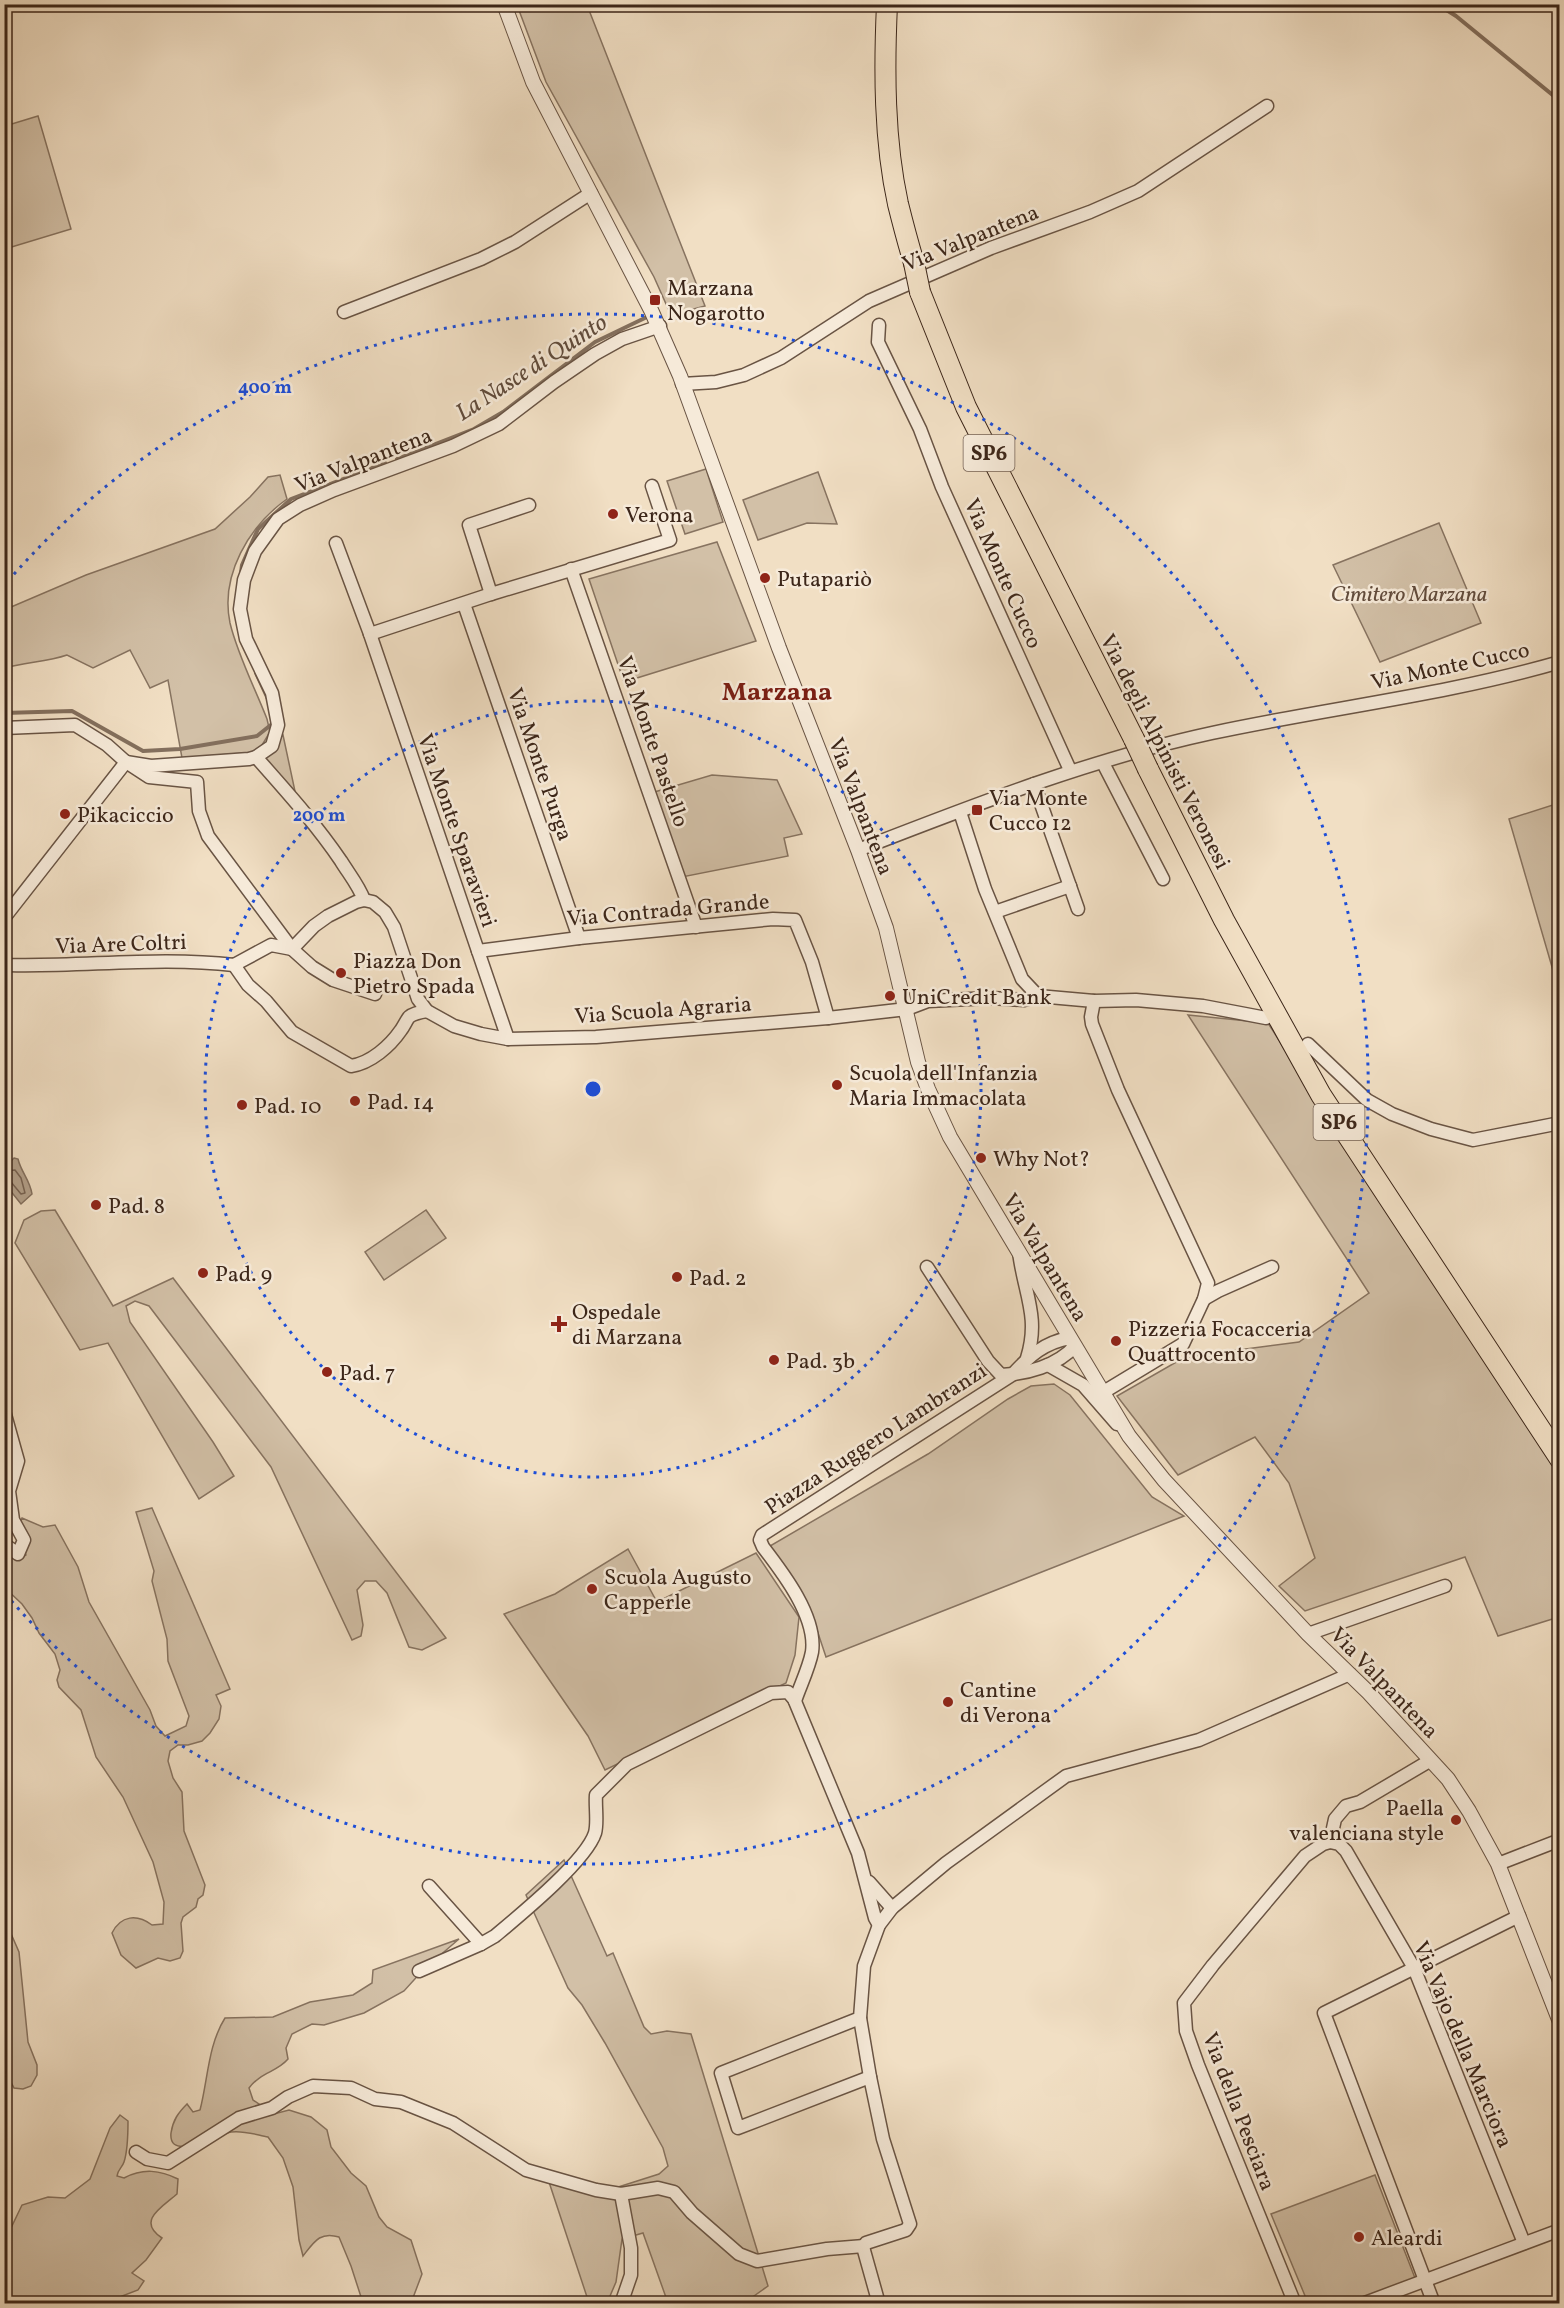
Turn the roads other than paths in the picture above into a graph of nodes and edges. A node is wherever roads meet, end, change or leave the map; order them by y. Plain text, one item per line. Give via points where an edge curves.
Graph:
1 (504, 4) edge
2 (887, 4) edge
3 (1267, 106) dead end
4 (591, 193) junction
5 (345, 312) dead end
6 (879, 325) dead end
7 (660, 326) junction
8 (682, 384) junction
9 (652, 486) dead end
10 (529, 505) dead end
11 (336, 543) dead end
12 (571, 569) junction
13 (491, 594) junction
14 (464, 604) junction
15 (370, 634) junction
16 (1560, 662) edge
17 (4, 728) edge
18 (256, 757) junction
19 (126, 762) junction
20 (1103, 763) junction
21 (1070, 770) junction
22 (1034, 784) junction
23 (960, 812) junction
24 (858, 850) junction
25 (1163, 879) dead end
26 (1070, 886) junction
27 (364, 900) junction
28 (1078, 909) dead end
29 (995, 912) junction
30 (4, 918) edge
31 (696, 927) junction
32 (579, 938) junction
33 (292, 949) junction
34 (478, 951) junction
35 (234, 965) junction
36 (6, 967) edge
37 (375, 994) dead end
38 (1038, 996) junction
39 (1094, 1001) junction
40 (907, 1009) junction
41 (427, 1011) junction
42 (828, 1018) junction
43 (1266, 1018) dead end
44 (508, 1039) junction
45 (1308, 1044) dead end
46 (1560, 1123) edge
47 (1019, 1252) junction
48 (927, 1267) dead end
49 (1272, 1267) dead end
50 (1204, 1299) junction
51 (1072, 1342) junction
52 (1027, 1359) junction
53 (1048, 1365) junction
54 (1012, 1375) junction
55 (1102, 1392) junction
56 (4, 1411) edge
57 (1129, 1436) junction
58 (1560, 1459) edge
59 (4, 1544) edge
60 (1445, 1586) dead end
61 (1308, 1634) junction
62 (1350, 1674) junction
63 (795, 1701) junction
64 (1431, 1760) junction
65 (1560, 1840) edge
66 (1330, 1842) junction
67 (1498, 1864) junction
68 (864, 1873) junction
69 (429, 1886) dead end
70 (892, 1908) junction
71 (1519, 1916) junction
72 (879, 1925) junction
73 (481, 1944) junction
74 (1414, 1968) junction
75 (419, 1971) dead end
76 (1554, 1991) edge
77 (860, 2018) junction
78 (1560, 2022) edge
79 (870, 2077) junction
80 (136, 2152) dead end
81 (621, 2194) junction
82 (1560, 2230) edge
83 (1524, 2243) junction
84 (864, 2246) junction
85 (1424, 2280) junction
86 (621, 2304) edge
87 (879, 2304) edge
88 (1294, 2304) edge
89 (1362, 2304) edge
90 (1434, 2304) edge

1 - 4 street, Via Valpantena via 533,82
2 - 58 highway, Via degli Alpinisti Veronesi / SP6, bridge via 886,73 891,162 898,203 920,292 966,407 1224,920 1315,1084
3 - 8 street, Via Valpantena via 1138,191 869,301 781,358 744,375
4 - 5 street via 481,260
4 - 7 street, Via Valpantena
6 - 21 street, Via Monte Cucco via 878,342
7 - 8 street, Via Valpantena
7 - 18 street, Via Valpantena via 622,339 595,354 499,424 453,446 334,490 278,519 255,551 244,580 240,609 246,639 272,693 278,726 272,746
8 - 24 street, Via Valpantena via 778,648
9 - 12 street via 670,540
10 - 13 street via 469,525
11 - 15 street, Via Monte Sparavieri
12 - 13 street
12 - 31 street, Via Monte Pastello
13 - 14 street
14 - 15 street
14 - 32 street, Via Monte Purga
15 - 34 street, Via Monte Sparavieri
16 - 20 street, Via Monte Cucco via 1445,691 1211,733
17 - 19 street via 75,725
18 - 19 street via 151,766
18 - 27 street via 308,815
19 - 30 street
19 - 33 street via 149,777 197,782 199,811 207,836
20 - 21 street, Via Monte Cucco
20 - 25 street
21 - 22 street, Via Monte Cucco
22 - 23 street, Via Monte Cucco
22 - 26 street
23 - 24 street, Via Monte Cucco
23 - 29 street
24 - 40 street, Via Valpantena via 886,928
26 - 28 street
26 - 29 street
27 - 33 street via 328,916
27 - 41 street via 380,906 394,927 418,999
29 - 38 street via 1022,978
31 - 32 street, Via Contrada Grande
31 - 42 street, Via Contrada Grande via 795,920
32 - 34 street, Via Contrada Grande
33 - 35 street via 272,945
33 - 37 street via 333,980
34 - 44 street, Via Monte Sparavieri
35 - 36 street, Via Are Coltri via 171,960
35 - 41 street via 292,1032 351,1066 360,1065 383,1049 415,1013
38 - 39 street
38 - 40 street via 1024,1000 928,1001
39 - 43 street via 1203,1006
39 - 50 street via 1092,1024 1118,1090 1208,1283
40 - 42 street, Via Scuola Agraria
40 - 47 street, Via Valpantena via 918,1062 950,1137
41 - 44 street, Via Scuola Agraria via 454,1026
42 - 44 street, Via Scuola Agraria via 596,1037
45 - 46 street via 1367,1100 1431,1130 1473,1140
47 - 51 street, Via Valpantena
47 - 52 street via 1033,1316
48 - 54 street, Piazza Ruggero Lambranzi via 988,1362 1001,1375
49 - 50 street
50 - 55 street via 1183,1344
51 - 52 street, Piazza Ruggero Lambranzi via 1050,1343
51 - 53 street, Piazza Ruggero Lambranzi via 1068,1353
51 - 55 street, Via Valpantena
52 - 54 street, Piazza Ruggero Lambranzi
53 - 54 street, Piazza Ruggero Lambranzi
53 - 57 street via 1083,1385
54 - 63 street, Piazza Ruggero Lambranzi via 762,1535 763,1547 808,1622 812,1651
55 - 57 street, Via Valpantena
56 - 59 street via 18,1461 9,1491 14,1520 24,1540 18,1554
57 - 61 street, Via Valpantena via 1164,1480
60 - 61 street, Via Valpantena
61 - 62 street, Via Valpantena
62 - 64 street, Via Valpantena
62 - 70 street via 1199,1740 1066,1776 946,1863
63 - 68 street
63 - 73 street via 789,1692 771,1693 627,1764 596,1795 596,1830 590,1845 520,1915
64 - 66 street, Via Valpantena via 1347,1806 1335,1819
64 - 67 street, Via Valpantena via 1469,1811
65 - 67 street
66 - 74 street, Via Vajo della Marciora via 1346,1851
66 - 88 street, Via della Pesciara via 1305,1856 1185,2003 1186,2031 1198,2065
67 - 71 street, Via Valpantena
68 - 70 street
68 - 72 street
69 - 73 street
70 - 72 street
71 - 74 street
71 - 76 street, Via Valpantena
72 - 77 street via 864,1966
73 - 75 street
74 - 83 street, Via Vajo della Marciora
74 - 85 street via 1324,2013
76 - 78 street, Via Valpantena
77 - 79 street
77 - 79 street via 721,2073 738,2128
79 - 84 street via 883,2139 910,2226
80 - 81 street via 147,2160 168,2163 239,2118 272,2108 313,2086 351,2088 453,2123 526,2170
81 - 84 street via 658,2188 674,2192 739,2254 756,2261
81 - 86 street via 631,2248 631,2275
82 - 83 street
83 - 85 street
84 - 87 street
85 - 89 street
85 - 90 street

